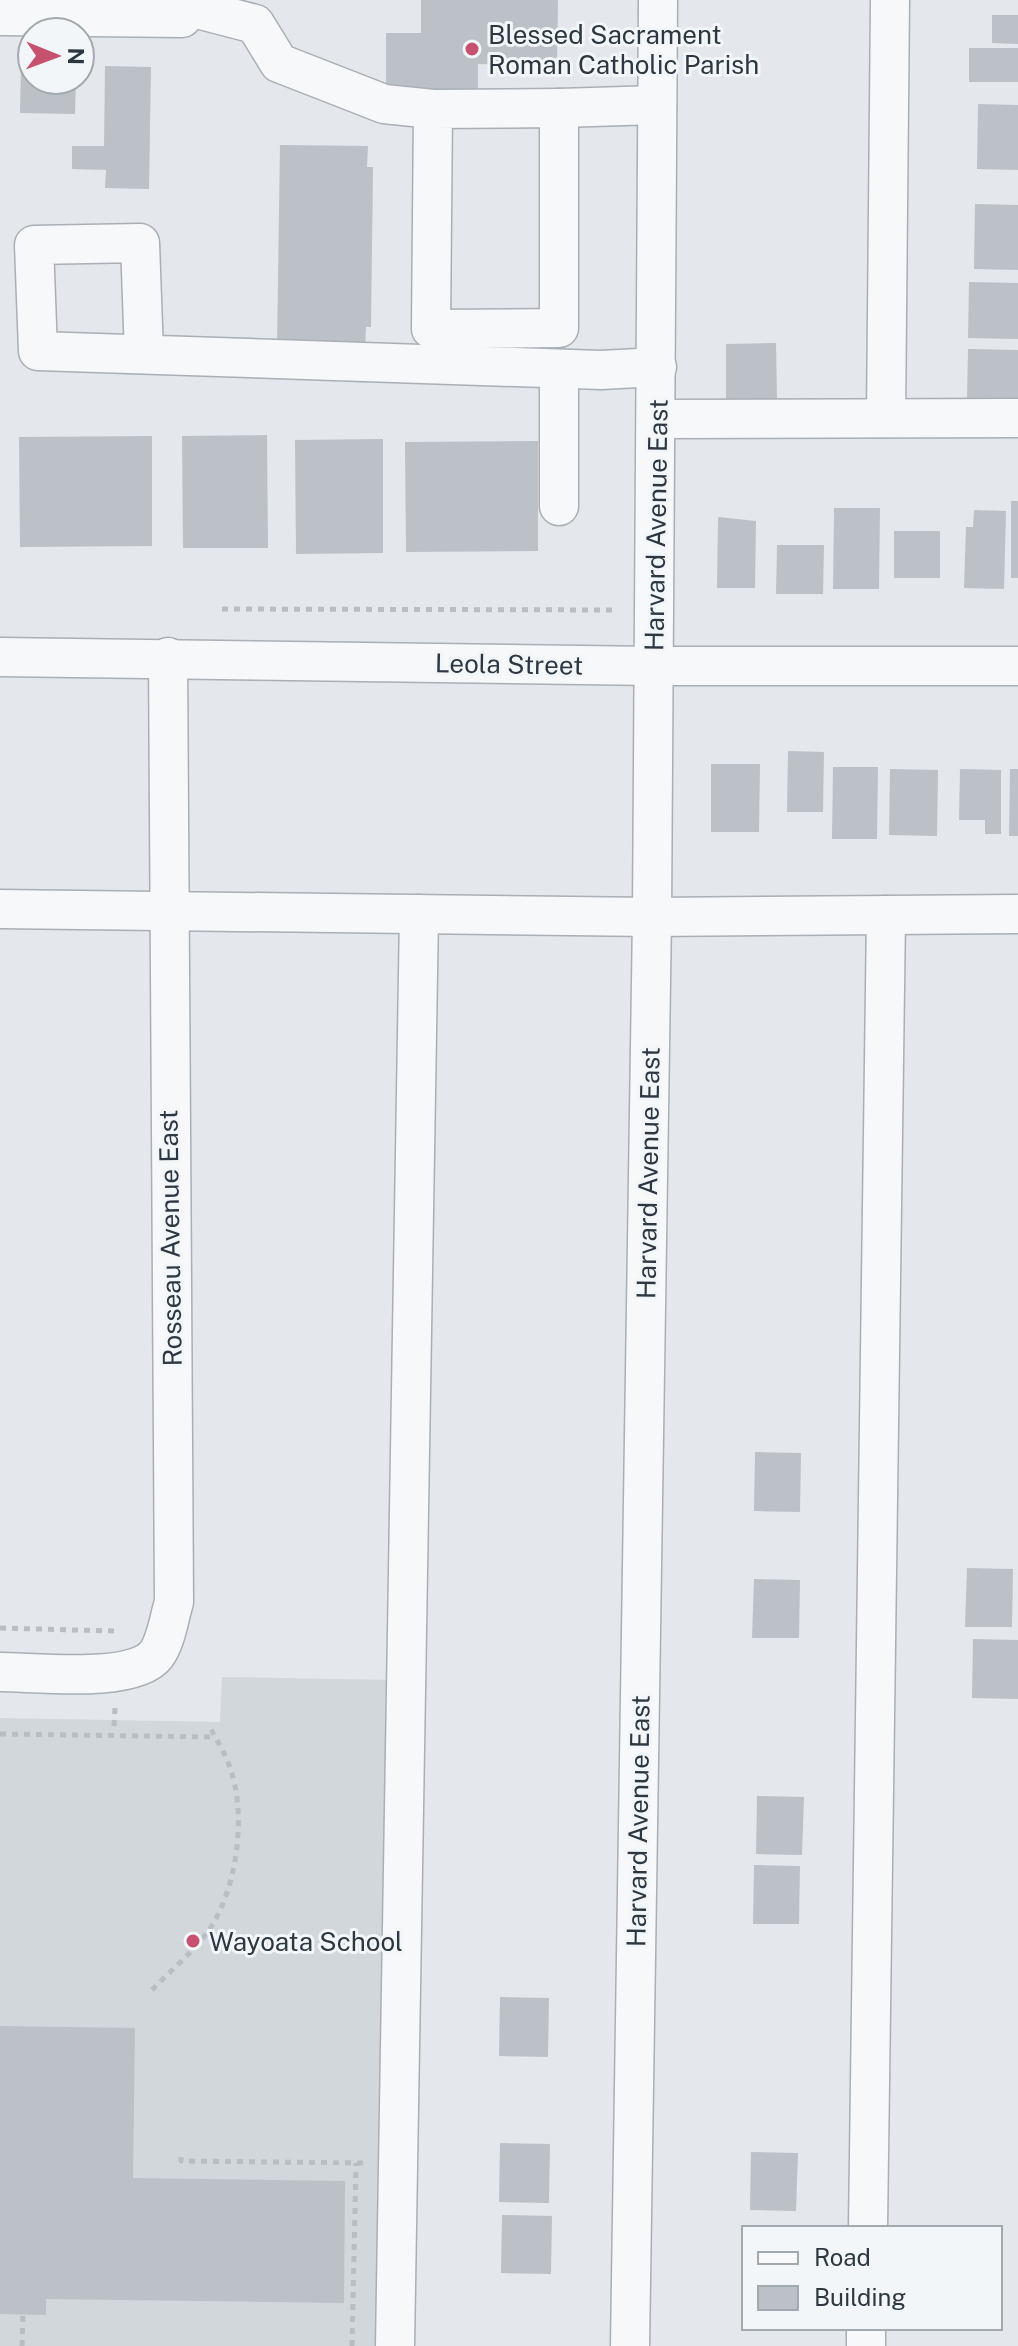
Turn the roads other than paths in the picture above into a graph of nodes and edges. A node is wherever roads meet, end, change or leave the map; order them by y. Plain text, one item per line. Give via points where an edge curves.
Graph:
1 (658, 0) edge
2 (890, 0) edge
3 (182, 8) edge
4 (0, 16) edge
5 (657, 105) junction
6 (559, 108) junction
7 (433, 109) junction
8 (144, 354) dead end
9 (657, 367) junction
10 (559, 369) junction
11 (886, 418) junction
12 (1018, 418) edge
13 (657, 419) junction
14 (559, 506) dead end
15 (0, 657) edge
16 (168, 657) junction
17 (654, 666) junction
18 (1018, 666) edge
19 (0, 909) edge
20 (167, 910) junction
21 (419, 914) junction
22 (1018, 914) edge
23 (886, 915) junction
24 (652, 917) junction
25 (0, 1672) edge
26 (868, 2226) edge
27 (395, 2346) edge
28 (630, 2346) edge

1 - 5 street, Harvard Avenue East
2 - 11 street
3 - 4 street
3 - 7 street via 255,24 279,63 384,104
5 - 6 street
5 - 9 street, Harvard Avenue East
6 - 7 street
6 - 7 street via 559,328 445,329 431,329
8 - 10 street
9 - 10 street
9 - 13 street, Harvard Avenue East
10 - 14 street
11 - 12 street
11 - 13 street
13 - 17 street, Harvard Avenue East
15 - 16 street, Leola Street
16 - 17 street, Leola Street
16 - 20 street, Rosseau Avenue East
17 - 18 street, Leola Street
17 - 24 street, Harvard Avenue East
19 - 20 street
20 - 21 street
20 - 25 street, Rosseau Avenue East via 174,1602 156,1655 136,1669
21 - 24 street
21 - 27 street
22 - 23 street
23 - 24 street
23 - 26 street
24 - 28 street, Harvard Avenue East

